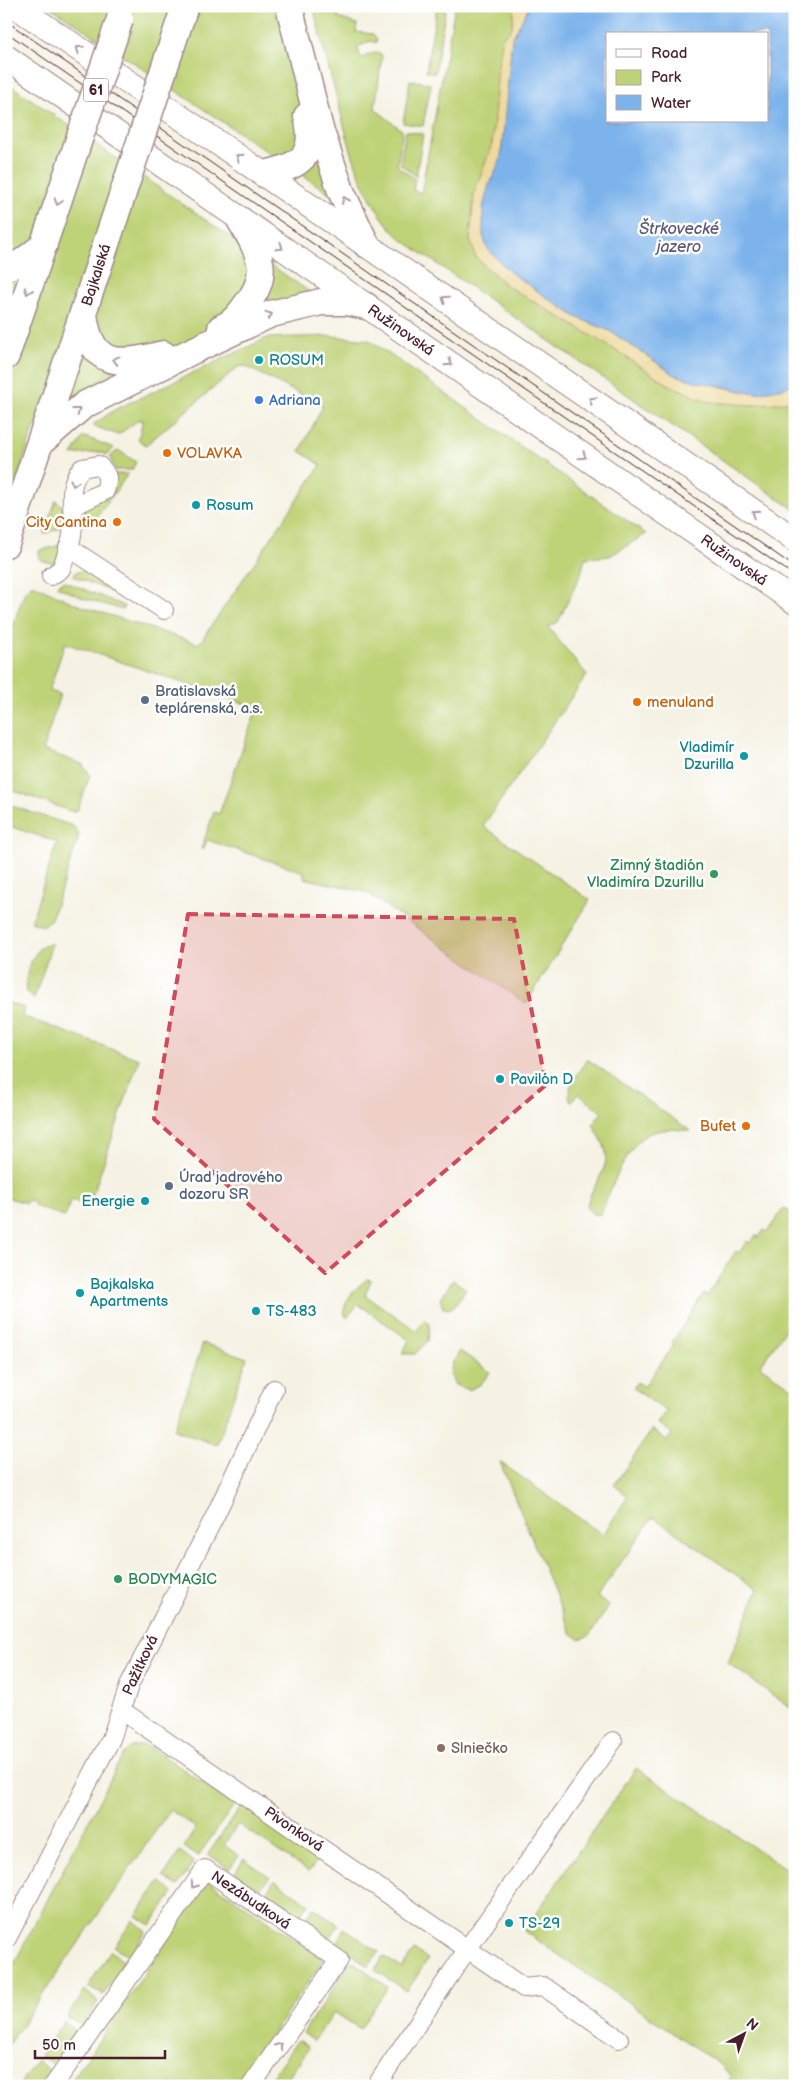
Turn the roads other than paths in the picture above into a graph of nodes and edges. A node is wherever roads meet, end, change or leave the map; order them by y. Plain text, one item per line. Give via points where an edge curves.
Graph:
1 (15, 6) edge
2 (185, 6) edge
3 (279, 6) edge
4 (289, 6) edge
5 (122, 13) edge
6 (6, 57) edge
7 (264, 174) junction
8 (240, 220) junction
9 (366, 244) junction
10 (44, 245) junction
11 (6, 267) edge
12 (366, 306) junction
13 (84, 312) junction
14 (6, 356) edge
15 (40, 443) junction
16 (72, 507) dead end
17 (795, 540) edge
18 (6, 544) edge
19 (68, 548) junction
20 (51, 576) dead end
21 (795, 602) edge
22 (164, 610) dead end
23 (274, 1389) dead end
24 (121, 1710) junction
25 (614, 1741) dead end
26 (6, 1940) edge
27 (468, 1948) junction
28 (619, 2039) dead end
29 (53, 2086) edge
30 (251, 2086) edge
31 (376, 2086) edge

7 -> 1 street
2 - 13 main road, Bajkalská, bridge
3 - 7 main road via 312,134 309,148 298,162 284,170
9 -> 4 main road via 341,191 320,129
5 -> 10 main road, 61, bridge
6 - 8 street, Ružinovská
7 - 9 street
8 -> 12 street, Ružinovská
8 -> 13 main road via 260,256 260,280 253,297 228,325 164,354 124,362 109,359 94,347 87,334
17 -> 9 street
10 - 11 main road via 21,263
10 -> 14 main road, 61
15 -> 12 main road via 84,405 271,314 320,302
12 -> 21 street, Ružinovská
13 - 15 main road, Bajkalská
15 - 18 main road, Bajkalská
16 - 19 street via 72,534
19 - 20 street via 61,569
19 - 22 street
23 - 24 street, Pažítková via 214,1518 130,1683
24 - 26 street, Pažítková via 111,1739
24 - 27 street, Pivonková
25 - 27 street
27 - 28 street, Pivonková via 524,1988 543,1986
27 - 31 street
30 -> 29 street, Nezábudková via 338,1960 205,1870

